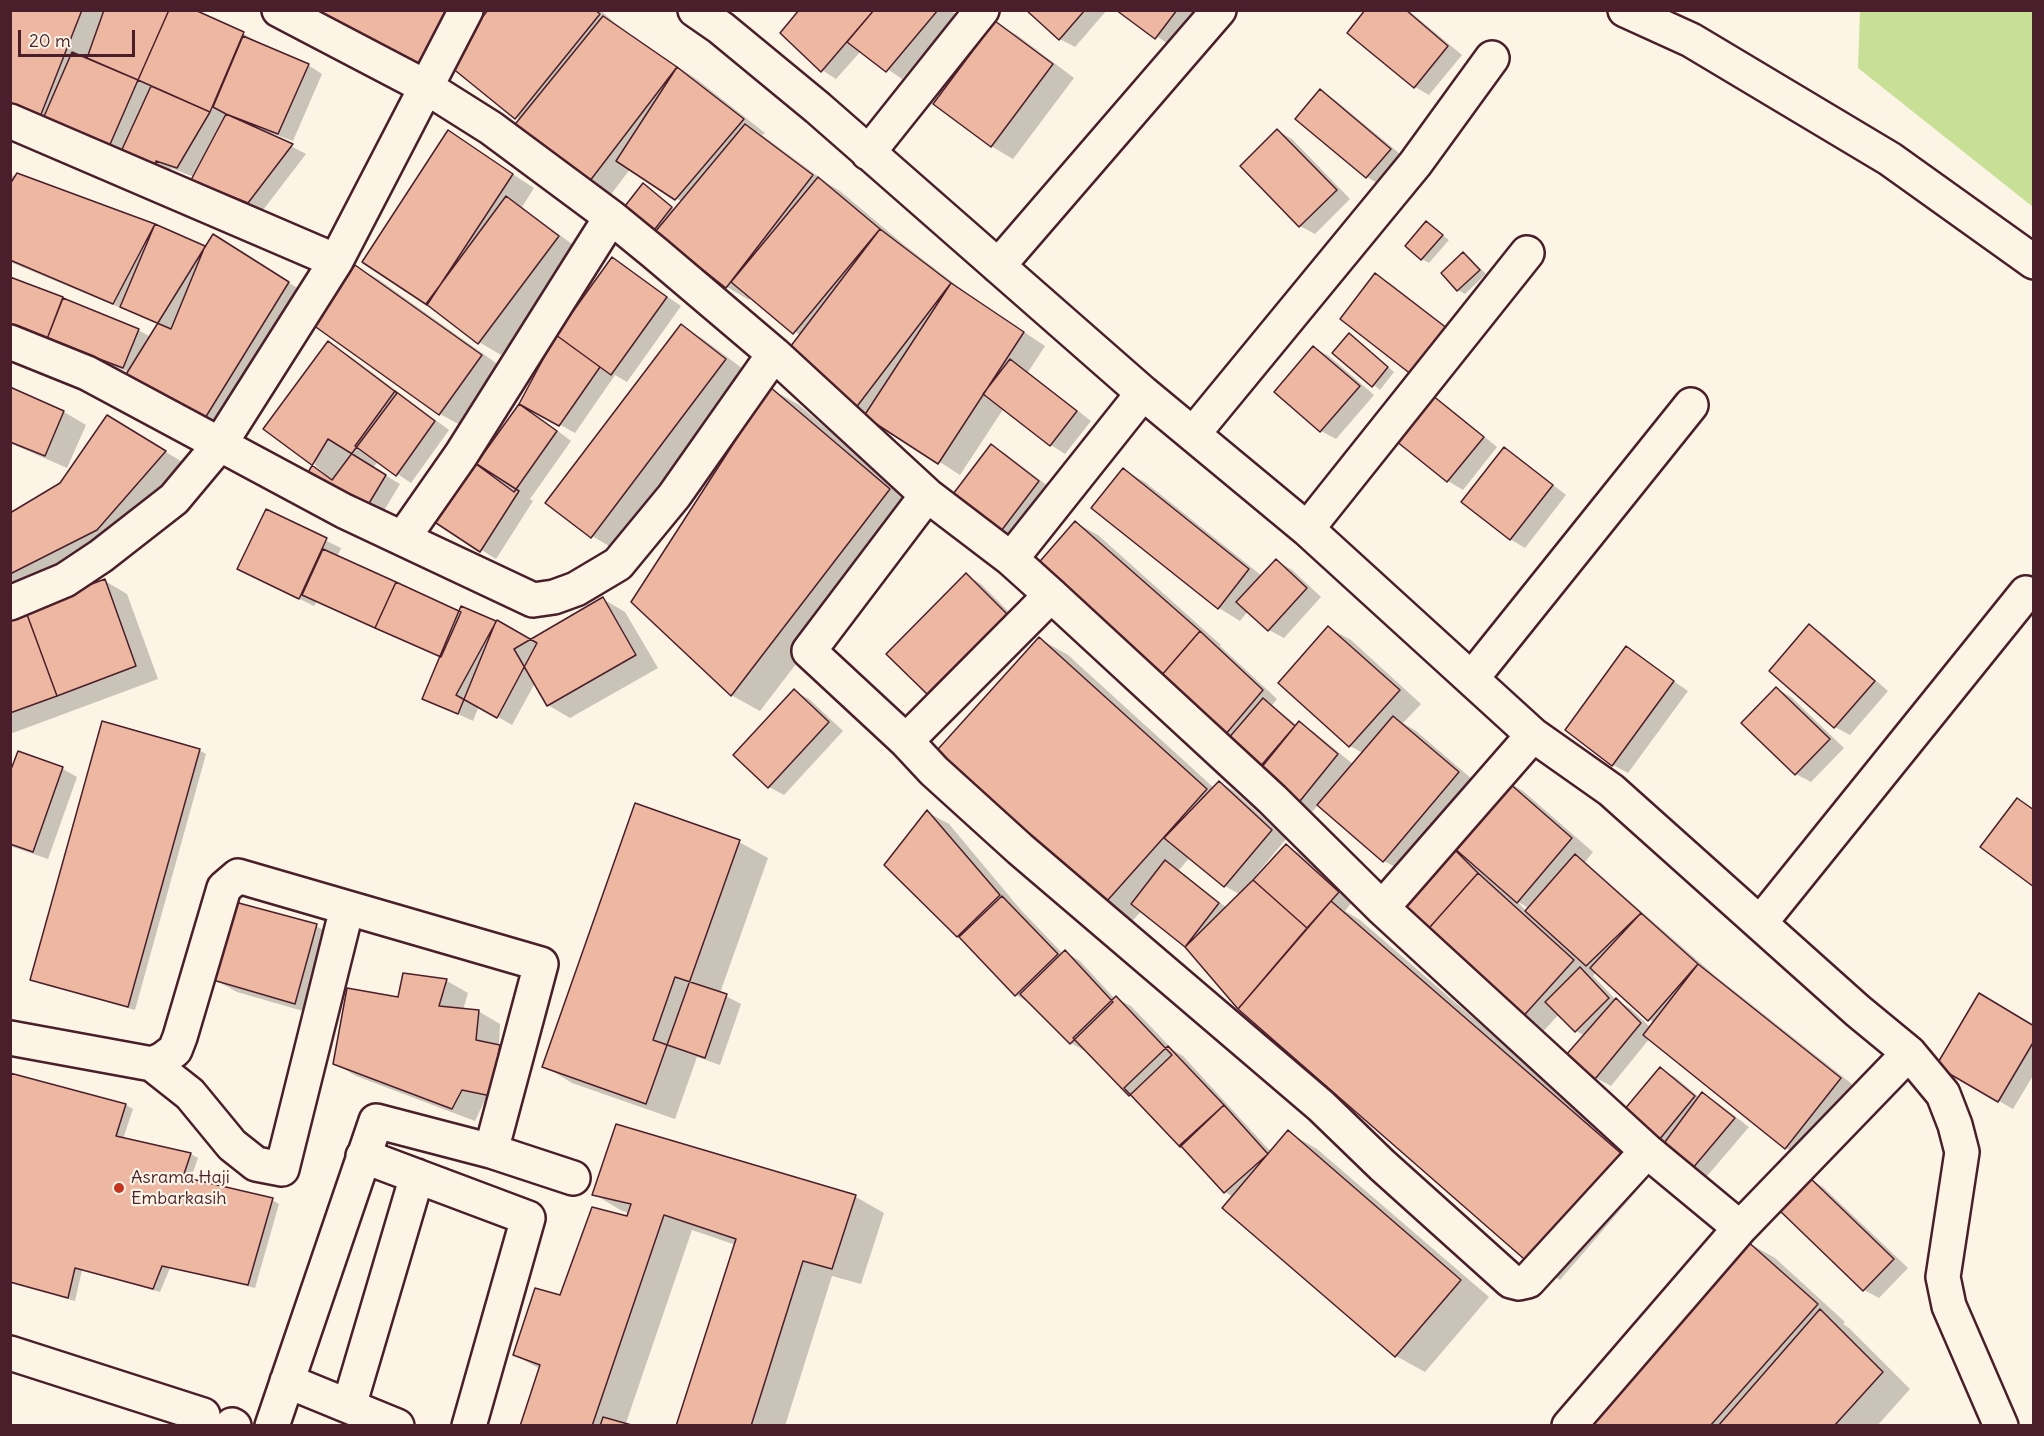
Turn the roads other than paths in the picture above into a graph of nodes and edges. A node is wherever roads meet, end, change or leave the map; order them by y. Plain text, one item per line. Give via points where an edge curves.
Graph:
1 (279, 10) edge
2 (466, 10) edge
3 (695, 10) edge
4 (982, 10) edge
5 (1219, 10) edge
6 (1625, 10) edge
7 (1492, 58) dead end
8 (426, 87) junction
9 (10, 121) edge
10 (868, 153) junction
11 (611, 217) junction
12 (1527, 253) dead end
13 (336, 261) junction
14 (2034, 262) edge
15 (998, 266) junction
16 (10, 342) edge
17 (774, 354) junction
18 (1143, 393) junction
19 (1690, 405) dead end
20 (1193, 434) junction
21 (220, 444) junction
22 (927, 495) junction
23 (1307, 529) junction
24 (403, 538) junction
25 (1011, 559) junction
26 (2026, 593) dead end
27 (1051, 595) junction
28 (10, 603) edge
29 (1472, 678) junction
30 (1533, 735) junction
31 (906, 741) junction
32 (347, 908) junction
33 (1382, 908) junction
34 (1760, 923) junction
35 (10, 1038) edge
36 (1909, 1053) junction
37 (152, 1064) junction
38 (1647, 1150) junction
39 (491, 1151) junction
40 (363, 1156) junction
41 (417, 1176) junction
42 (573, 1178) dead end
43 (1740, 1228) junction
44 (10, 1353) edge
45 (287, 1381) junction
46 (349, 1406) junction
47 (223, 1422) edge
48 (272, 1425) edge
49 (397, 1425) edge
50 (469, 1425) edge
51 (1569, 1425) edge
52 (2001, 1425) edge

1 - 8 street
2 - 8 street
3 - 10 street
4 - 10 street
5 - 15 street
6 - 14 street via 1691,40 1890,159
7 - 20 street via 1415,164
8 - 11 street via 491,128
8 - 13 street
9 - 13 street
10 - 15 street
11 - 17 street
11 - 24 street via 461,455
12 - 23 street
13 - 21 street
15 - 18 street
16 - 21 street via 87,373
17 - 22 street
17 - 24 street via 674,496 618,564 576,589 533,600
18 - 20 street
18 - 25 street
19 - 29 street
20 - 23 street
21 - 24 street
21 - 28 street via 174,499 102,556 65,580
22 - 25 street
22 - 31 street via 809,651
23 - 29 street
25 - 27 street
26 - 34 street
27 - 31 street
27 - 33 street via 1272,798
29 - 30 street
30 - 33 street
30 - 34 street via 1611,790
31 - 38 street via 1011,841 1321,1106 1511,1281 1528,1281
32 - 37 street via 238,876 224,888 174,1050
32 - 37 street via 282,1169 256,1164 232,1145 190,1094
32 - 39 street via 541,964
33 - 38 street
34 - 36 street
35 - 37 street
36 - 43 street
36 - 52 street via 1943,1094 1960,1143 1957,1193 1943,1277 1949,1306
38 - 43 street
39 - 40 street via 376,1121
39 - 42 street
40 - 41 street
40 - 45 street
41 - 46 street
41 - 50 street via 528,1218
43 - 51 street
44 - 47 street
45 - 46 street
45 - 48 street
46 - 49 street

